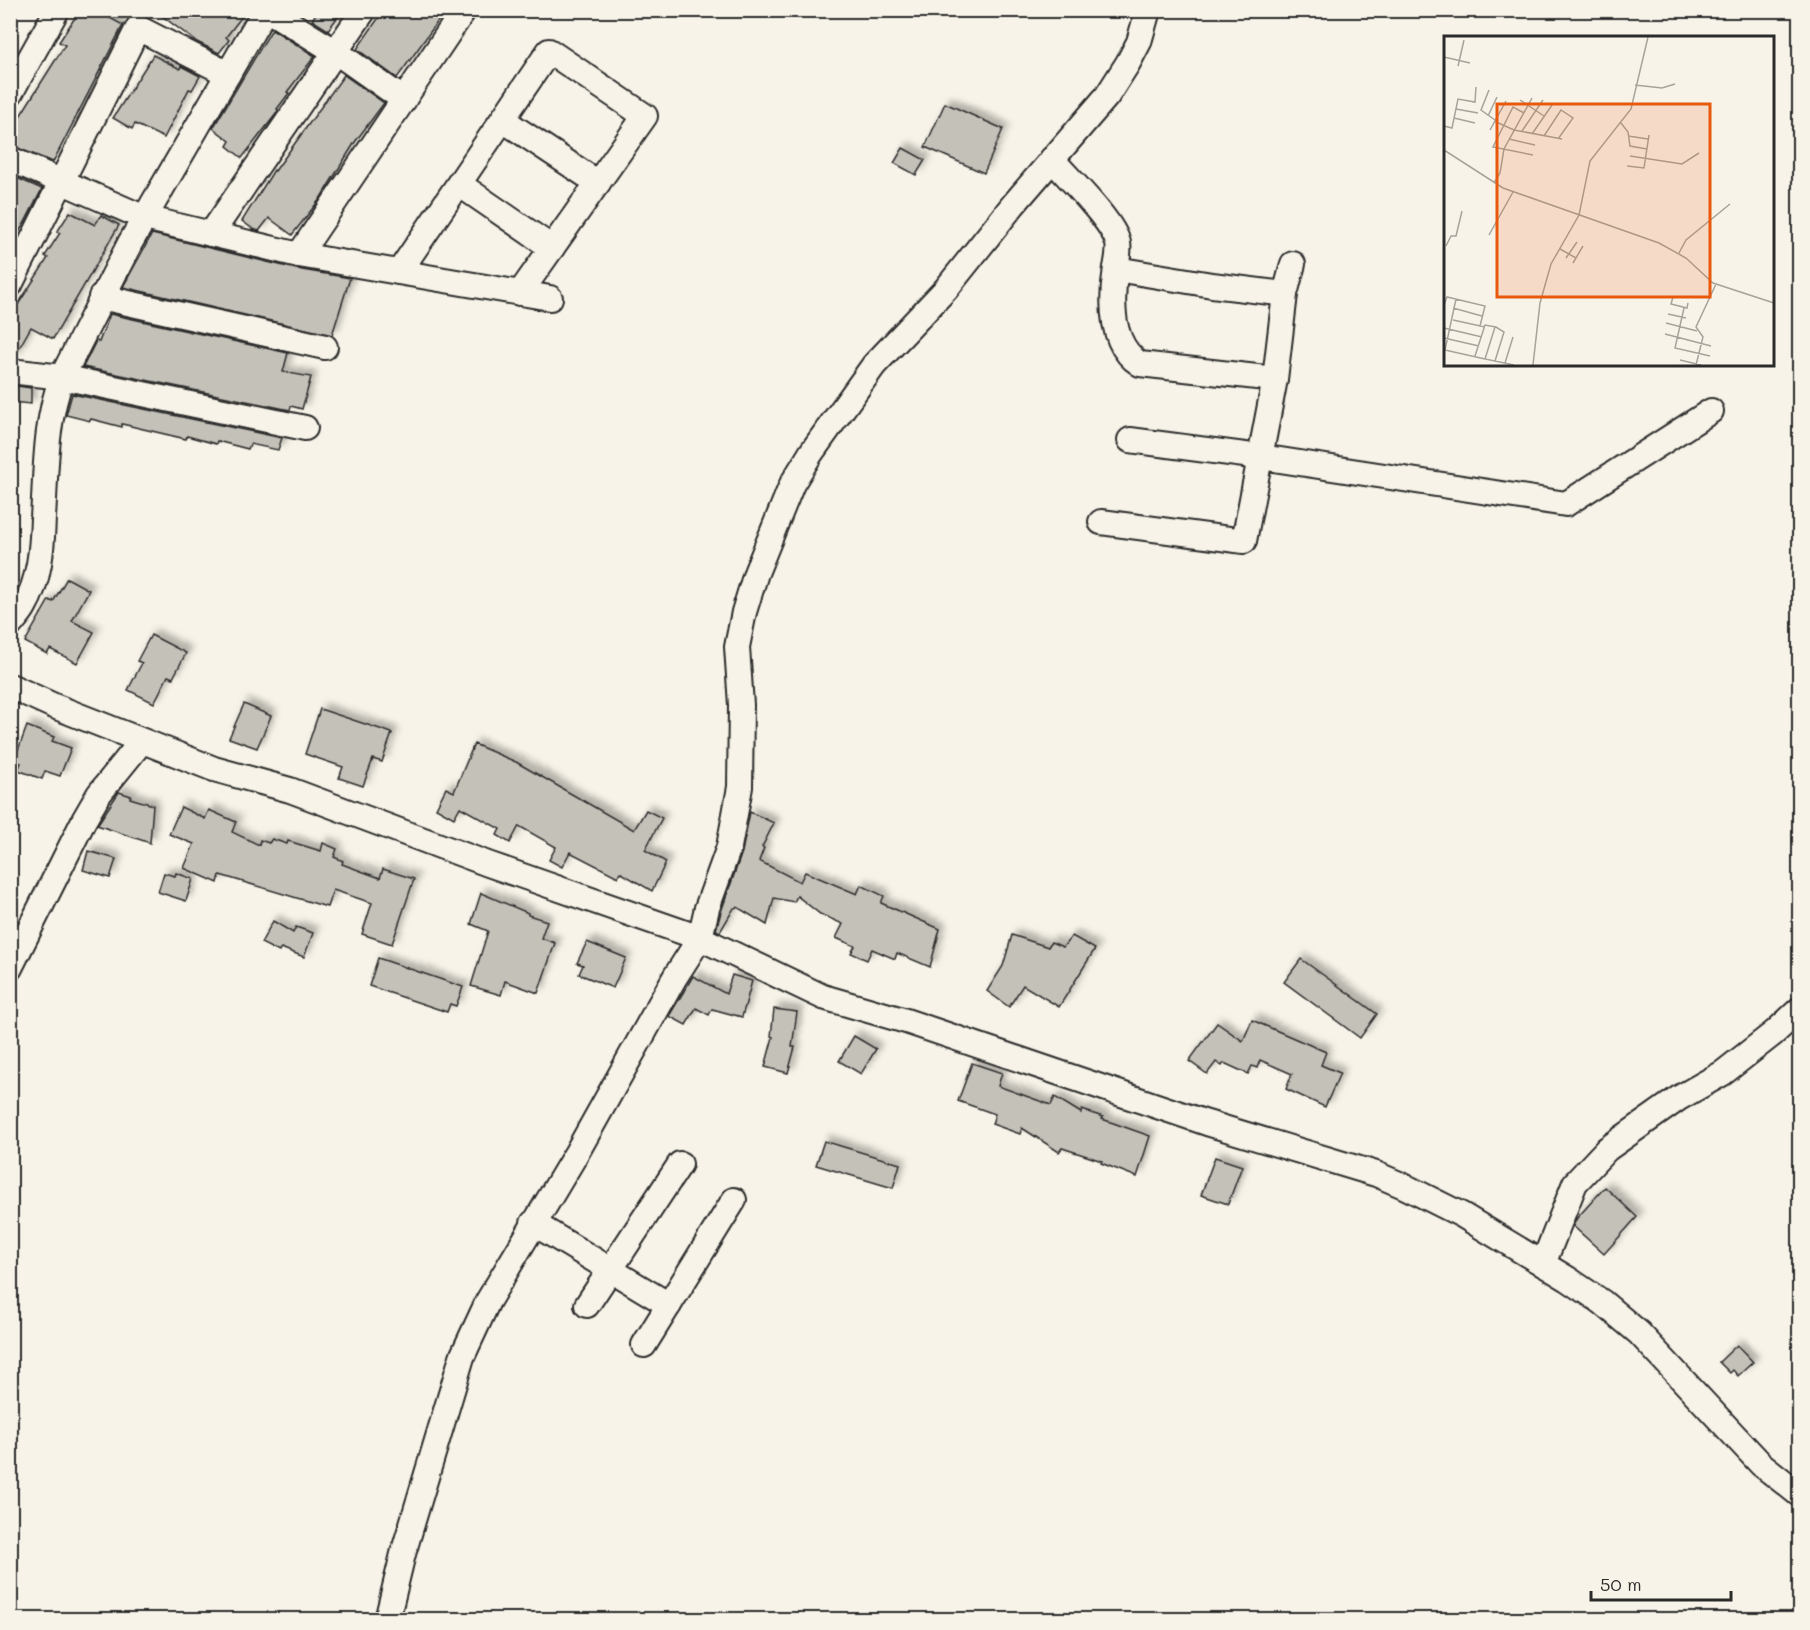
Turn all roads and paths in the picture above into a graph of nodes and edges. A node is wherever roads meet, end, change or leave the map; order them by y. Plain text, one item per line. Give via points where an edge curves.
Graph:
1 (57, 10) edge
2 (266, 10) edge
3 (364, 10) edge
4 (464, 10) edge
5 (1148, 10) edge
6 (336, 52) junction
7 (228, 74) junction
8 (10, 94) edge
9 (404, 100) junction
10 (503, 120) junction
11 (10, 159) edge
12 (1052, 159) junction
13 (62, 181) junction
14 (598, 183) junction
15 (459, 184) junction
16 (144, 218) junction
17 (211, 234) junction
18 (552, 248) junction
19 (299, 255) junction
20 (1293, 264) dead end
21 (1116, 269) junction
22 (399, 273) junction
23 (10, 285) edge
24 (520, 293) junction
25 (1285, 294) junction
26 (101, 297) junction
27 (550, 298) dead end
28 (325, 347) dead end
29 (10, 371) edge
30 (62, 378) junction
31 (1275, 379) junction
32 (1711, 411) dead end
33 (305, 428) dead end
34 (1130, 440) dead end
35 (1260, 457) junction
36 (1101, 522) dead end
37 (10, 625) edge
38 (10, 686) edge
39 (141, 742) junction
40 (700, 938) junction
41 (10, 968) edge
42 (1800, 1009) edge
43 (680, 1164) dead end
44 (734, 1200) dead end
45 (533, 1223) junction
46 (1543, 1264) junction
47 (611, 1270) junction
48 (587, 1305) dead end
49 (669, 1305) junction
50 (644, 1345) dead end
51 (1800, 1495) edge
52 (387, 1620) edge

1 - 8 street
2 - 6 street
2 - 7 street
3 - 6 street
4 - 9 street
5 - 12 street via 1139,42 1107,96
6 - 9 street
6 - 17 street
7 - 13 street via 138,28
7 - 16 street
9 - 19 street
10 - 14 street
10 - 14 street via 549,51 645,116
10 - 15 street
11 - 13 street
12 - 21 street via 1114,234 1118,243
12 - 40 street via 946,289 874,364 792,484 756,573 737,647 740,787 729,847
13 - 16 street
13 - 23 street
14 - 18 street
15 - 18 street
15 - 22 street
16 - 17 street
16 - 26 street
17 - 19 street
18 - 24 street
19 - 22 street
20 - 25 street
21 - 25 street
21 - 31 street via 1114,320 1129,357 1140,364
22 - 24 street
24 - 27 street
25 - 31 street
26 - 28 street
26 - 30 street
29 - 30 street
30 - 33 street
30 - 37 street via 49,432 41,554 33,587
31 - 35 street
32 - 35 street via 1566,504
34 - 35 street
35 - 36 street via 1244,541
38 - 39 street
39 - 40 street via 214,769 290,790
39 - 41 street via 94,803
40 - 45 street
40 - 46 street via 824,997 917,1024 1207,1123 1376,1174 1462,1215
42 - 46 street via 1724,1073 1679,1098 1607,1149 1575,1183
43 - 47 street
44 - 49 street
45 - 47 street
45 - 52 street via 488,1301 462,1357
46 - 51 street via 1602,1302 1639,1333 1761,1464
47 - 48 street
47 - 49 street
49 - 50 street

